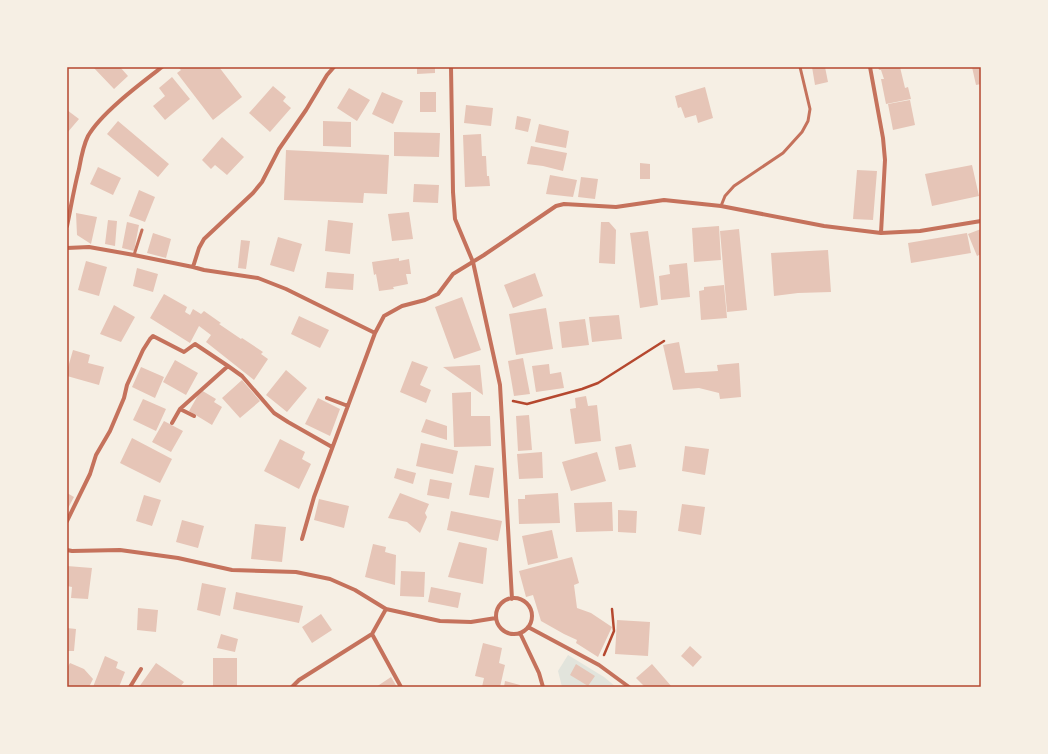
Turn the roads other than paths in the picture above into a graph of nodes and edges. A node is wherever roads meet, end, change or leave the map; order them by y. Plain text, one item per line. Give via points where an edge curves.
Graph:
1 (162, 67) edge
2 (334, 67) edge
3 (451, 67) edge
4 (800, 67) edge
5 (870, 67) edge
6 (721, 206) junction
7 (981, 221) edge
8 (67, 226) edge
9 (142, 230) dead end
10 (881, 233) junction
11 (67, 248) edge
12 (134, 254) junction
13 (473, 262) junction
14 (193, 267) junction
15 (375, 333) junction
16 (228, 366) junction
17 (327, 398) dead end
18 (348, 406) junction
19 (180, 409) junction
20 (194, 416) dead end
21 (172, 423) dead end
22 (332, 447) junction
23 (67, 522) edge
24 (302, 538) dead end
25 (67, 550) edge
26 (512, 599) junction
27 (386, 609) junction
28 (496, 618) junction
29 (528, 628) junction
30 (520, 633) junction
31 (372, 634) junction
32 (141, 669) dead end
33 (130, 687) edge
34 (292, 687) edge
35 (401, 687) edge
36 (543, 687) edge
37 (629, 687) edge

1 - 8 street via 106,115 88,137
2 - 14 street via 279,149 262,182 254,193 204,239
3 - 13 street via 455,220
4 - 6 lane via 810,109 808,121 802,132 783,153 734,186 725,196
5 - 10 street via 885,160
6 - 10 street via 824,226
6 - 13 street via 664,200 616,207 564,204 556,206
7 - 10 street via 920,231
9 - 12 lane
11 - 12 street via 89,247
12 - 14 street
13 - 15 street via 453,274 438,294 402,306 384,316
13 - 26 street via 500,385
14 - 15 street via 258,278
15 - 18 street
16 - 19 street
16 - 22 street via 242,376 274,412
16 - 23 street via 196,344 184,352 154,336 150,339 127,384 110,431 96,455 90,474
17 - 18 street
18 - 22 street
19 - 20 street
19 - 21 street
22 - 24 street
25 - 27 street via 120,550 178,558 232,570 296,572 330,579 355,590
26 - 28 street via 499,607
26 - 29 street via 523,601 531,610
27 - 28 street via 440,621 471,622
27 - 31 street
28 - 30 street via 504,631 509,634
29 - 30 street
29 - 37 street via 600,665
30 - 36 street
31 - 34 street
31 - 35 street
32 - 33 street

